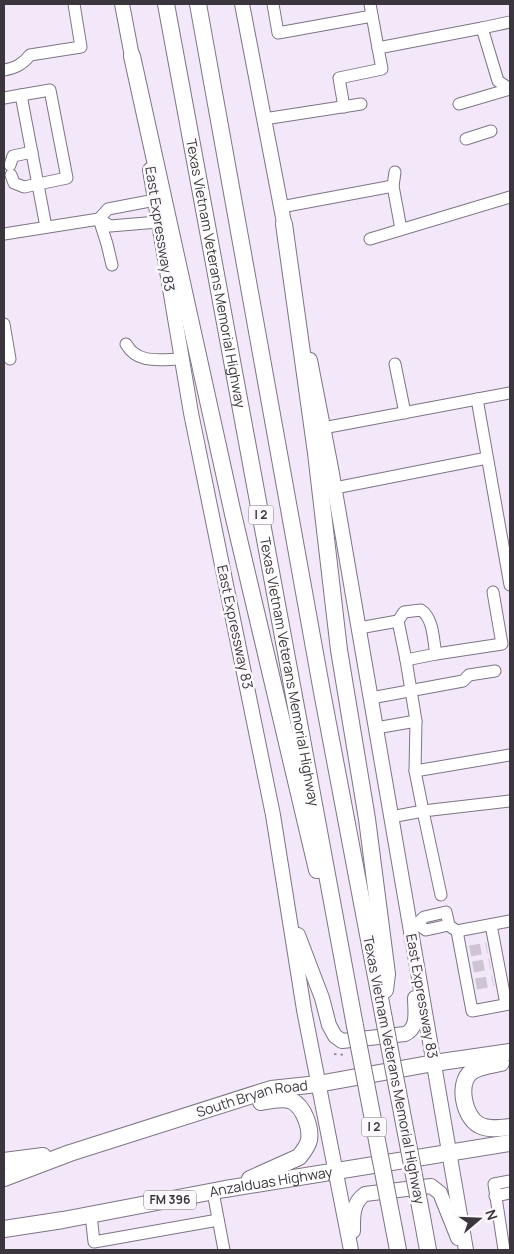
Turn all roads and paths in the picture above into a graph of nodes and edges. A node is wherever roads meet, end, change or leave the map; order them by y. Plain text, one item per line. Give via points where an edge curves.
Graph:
1 (74, 4) edge
2 (122, 4) edge
3 (166, 4) edge
4 (198, 4) edge
5 (242, 4) edge
6 (273, 4) edge
7 (370, 4) edge
8 (372, 16) junction
9 (510, 22) edge
10 (482, 28) junction
11 (378, 48) junction
12 (132, 56) junction
13 (4, 70) edge
14 (510, 89) edge
15 (21, 94) junction
16 (4, 98) edge
17 (362, 104) dead end
18 (459, 104) dead end
19 (344, 107) junction
20 (264, 119) junction
21 (491, 130) dead end
22 (466, 139) dead end
23 (32, 152) junction
24 (396, 172) dead end
25 (38, 184) junction
26 (393, 186) junction
27 (510, 197) edge
28 (155, 200) junction
29 (281, 207) junction
30 (98, 219) junction
31 (158, 222) junction
32 (284, 224) junction
33 (46, 227) junction
34 (401, 229) junction
35 (4, 234) edge
36 (370, 239) dead end
37 (112, 265) dead end
38 (4, 324) edge
39 (126, 344) dead end
40 (10, 359) dead end
41 (182, 359) junction
42 (395, 364) dead end
43 (510, 393) edge
44 (478, 399) junction
45 (405, 413) junction
46 (324, 428) junction
47 (487, 458) junction
48 (334, 488) junction
49 (510, 585) edge
50 (493, 592) dead end
51 (398, 621) junction
52 (359, 628) junction
53 (436, 654) junction
54 (406, 660) junction
55 (495, 671) dead end
56 (410, 691) junction
57 (371, 698) junction
58 (416, 721) junction
59 (376, 728) junction
60 (510, 754) edge
61 (415, 771) junction
62 (510, 801) edge
63 (423, 811) junction
64 (391, 816) junction
65 (441, 895) dead end
66 (288, 909) junction
67 (510, 922) edge
68 (413, 925) junction
69 (491, 925) junction
70 (453, 928) junction
71 (414, 952) junction
72 (346, 980) junction
73 (508, 1004) edge
74 (383, 1013) junction
75 (510, 1052) edge
76 (510, 1060) edge
77 (434, 1063) junction
78 (318, 1084) junction
79 (195, 1112) junction
80 (510, 1126) edge
81 (510, 1143) edge
82 (70, 1153) junction
83 (450, 1154) junction
84 (4, 1162) edge
85 (336, 1171) junction
86 (4, 1178) edge
87 (510, 1180) edge
88 (219, 1191) junction
89 (510, 1193) edge
90 (496, 1196) junction
91 (91, 1215) junction
92 (63, 1220) junction
93 (218, 1220) junction
94 (4, 1229) edge
95 (506, 1234) edge
96 (4, 1238) edge
97 (93, 1246) edge
98 (224, 1250) edge
99 (353, 1250) edge
100 (398, 1250) edge
101 (428, 1250) edge
102 (465, 1250) edge
103 (504, 1250) edge

1 - 13 street via 81,47 30,56 24,63
2 - 12 main road, East Expressway 83
3 - 72 highway, Texas Vietnam Veterans Memorial Highway / I 2
4 - 74 highway, Texas Vietnam Veterans Memorial Highway / I 2
5 - 20 main road, East Expressway 83
6 - 8 street via 278,33
7 - 8 street
8 - 11 street
9 - 10 street
10 - 11 street
10 - 14 street via 498,80
11 - 19 street via 382,69 338,78
12 - 28 main road, East Expressway 83
12 - 72 highway via 307,834
14 - 18 street
15 - 16 street
15 - 23 street
15 - 25 street via 50,90 66,170 67,178
17 - 19 street
19 - 20 street
20 - 29 main road, East Expressway 83
21 - 22 street
23 - 25 street
23 - 25 street via 13,156 10,170 14,183 19,186
24 - 26 street
25 - 33 street
26 - 29 street
26 - 34 street
27 - 34 street
28 - 30 street via 108,209
28 - 31 main road, East Expressway 83
29 - 32 main road, East Expressway 83
30 - 31 street via 110,226
30 - 33 street
30 - 37 street
31 - 41 main road, East Expressway 83
32 - 46 main road, East Expressway 83
32 - 74 highway via 339,650 367,819 387,974
33 - 35 street
34 - 36 street
38 - 40 street
39 - 41 street via 139,358
41 - 66 main road, East Expressway 83 via 273,815
42 - 45 street
43 - 44 street
44 - 45 street
44 - 47 street
45 - 46 street
46 - 48 main road, East Expressway 83
47 - 48 street
47 - 49 street
48 - 52 main road, East Expressway 83
50 - 53 street via 502,644
51 - 52 street
51 - 53 street via 404,612 420,610 426,614
51 - 54 street
52 - 57 main road, East Expressway 83
53 - 54 street
54 - 56 street
55 - 56 street
56 - 57 street
56 - 58 street
57 - 59 main road, East Expressway 83
58 - 59 street
58 - 61 street
59 - 64 main road, East Expressway 83
60 - 61 street
61 - 63 street
62 - 63 street
63 - 64 street
63 - 65 street
64 - 68 main road, East Expressway 83
66 - 71 main road via 329,1025 342,1041 409,1032 413,1028 416,1018
66 - 78 main road, East Expressway 83
67 - 69 street
68 - 70 street via 426,930
68 - 71 main road, East Expressway 83
69 - 70 street
69 - 73 street via 497,981
70 - 73 street via 469,968 472,1011
71 - 77 main road, East Expressway 83
72 - 100 highway, Texas Vietnam Veterans Memorial Highway / I 2, bridge
74 - 101 highway, Texas Vietnam Veterans Memorial Highway / I 2, bridge
75 - 77 highway, South Bryan Road
76 - 80 highway via 479,1068 464,1082 467,1111 472,1120 492,1128
77 - 78 highway, South Bryan Road
77 - 83 main road, East Expressway 83
78 - 79 highway, South Bryan Road via 272,1089
78 - 85 main road, East Expressway 83
79 - 82 highway, South Bryan Road
79 - 88 highway via 277,1099 291,1100 298,1105 306,1120 309,1140 300,1158
81 - 83 highway, Anzalduas Highway / FM 396
82 - 84 highway
82 - 86 highway, South Bryan Road
83 - 85 highway, Anzalduas Highway / FM 396
83 - 102 main road, East Expressway 83
85 - 88 highway, Anzalduas Highway / FM 396
85 - 99 main road, East Expressway 83
87 - 90 street via 494,1184
88 - 91 highway, Anzalduas Highway / FM 396
88 - 93 street
89 - 90 street
90 - 95 street
91 - 92 highway, Anzalduas Highway / FM 396
91 - 97 street
92 - 94 highway, Anzalduas Highway / FM 396
92 - 96 highway
93 - 97 street
93 - 98 street
95 - 103 street
99 - 102 main road via 353,1217 359,1198 365,1194 429,1186 440,1193

